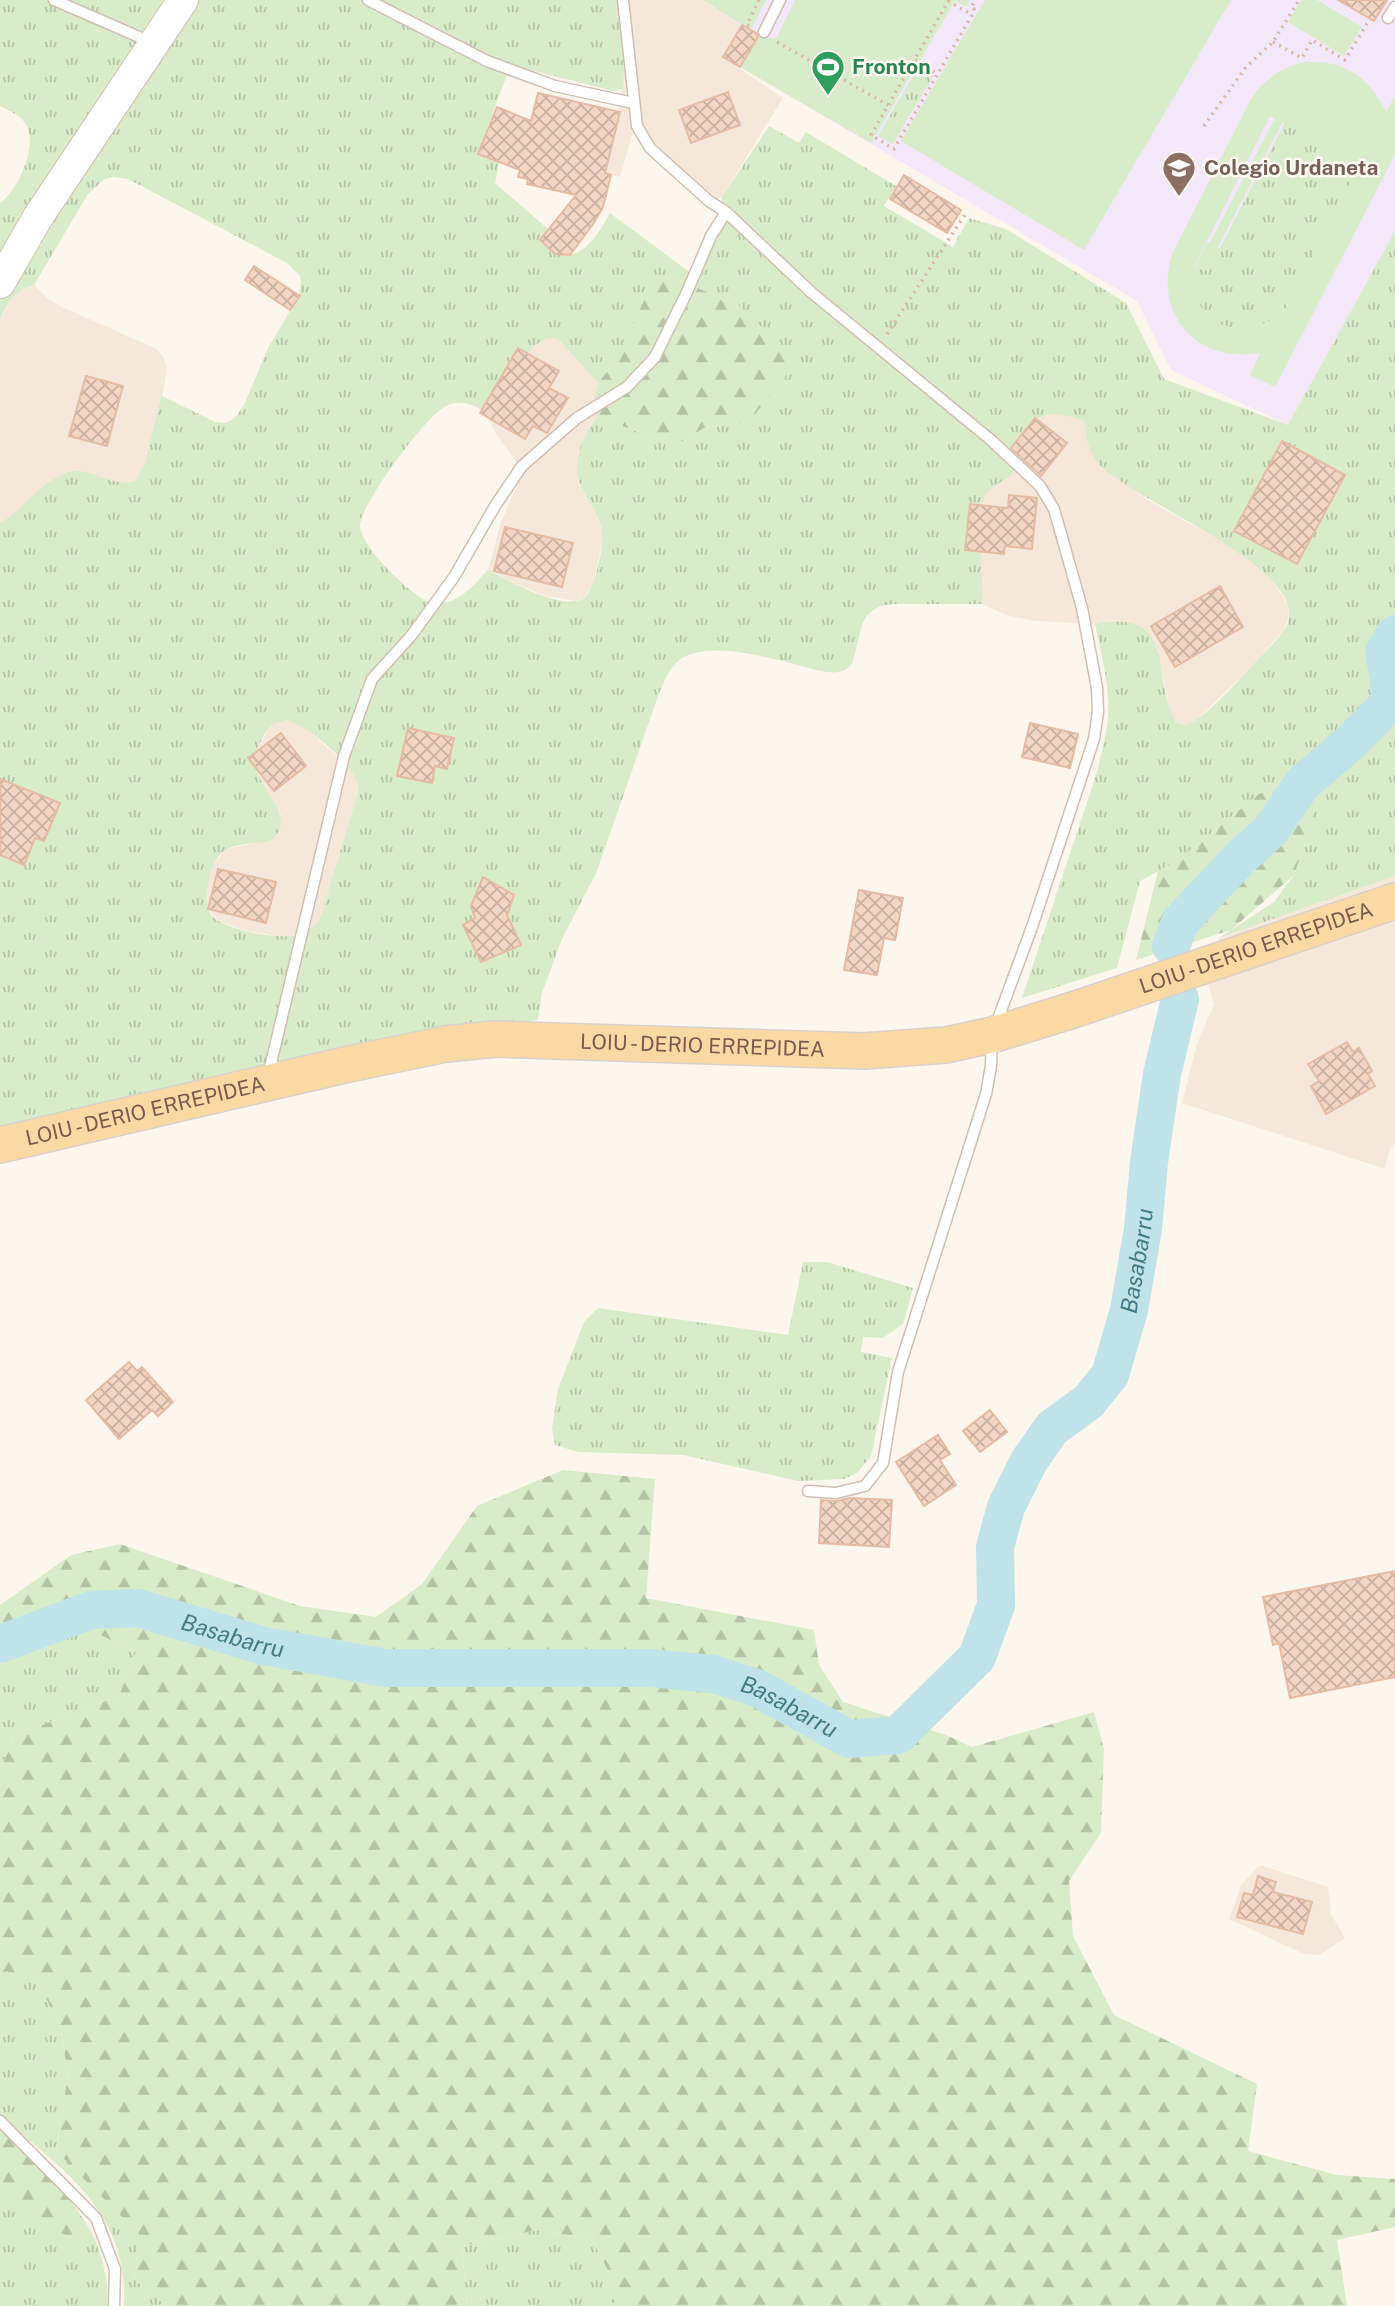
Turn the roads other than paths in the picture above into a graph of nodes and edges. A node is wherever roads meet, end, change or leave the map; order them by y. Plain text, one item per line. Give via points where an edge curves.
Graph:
1 (54, 0) edge
2 (183, 0) edge
3 (368, 0) edge
4 (623, 0) edge
5 (780, 0) edge
6 (1395, 7) edge
7 (1388, 18) dead end
8 (765, 34) road end
9 (155, 44) junction
10 (633, 103) junction
11 (726, 212) junction
12 (0, 283) edge
13 (1395, 901) edge
14 (992, 1035) junction
15 (266, 1082) junction
16 (0, 1145) edge
17 (808, 1491) dead end
18 (0, 2121) edge
19 (114, 2306) edge

1 - 9 lane
2 - 9 street
3 - 10 lane via 487,61 555,86
4 - 10 lane
5 - 8 lane
6 - 7 lane
9 - 12 street via 38,217
10 - 11 lane via 637,126 650,148
11 - 14 lane via 812,293 992,440 1040,486 1054,509 1082,608 1098,712 1094,739
11 - 15 lane via 655,357 626,387 577,418 522,466 454,577 372,679 344,756
13 - 14 main road, LOIU - DERIO ERREPIDEA
14 - 15 main road, LOIU - DERIO ERREPIDEA via 946,1045 864,1051 496,1039 446,1044
14 - 17 lane via 986,1094 898,1372 883,1462 865,1486 836,1493
15 - 16 main road, LOIU - DERIO ERREPIDEA
18 - 19 lane via 96,2218 115,2269

